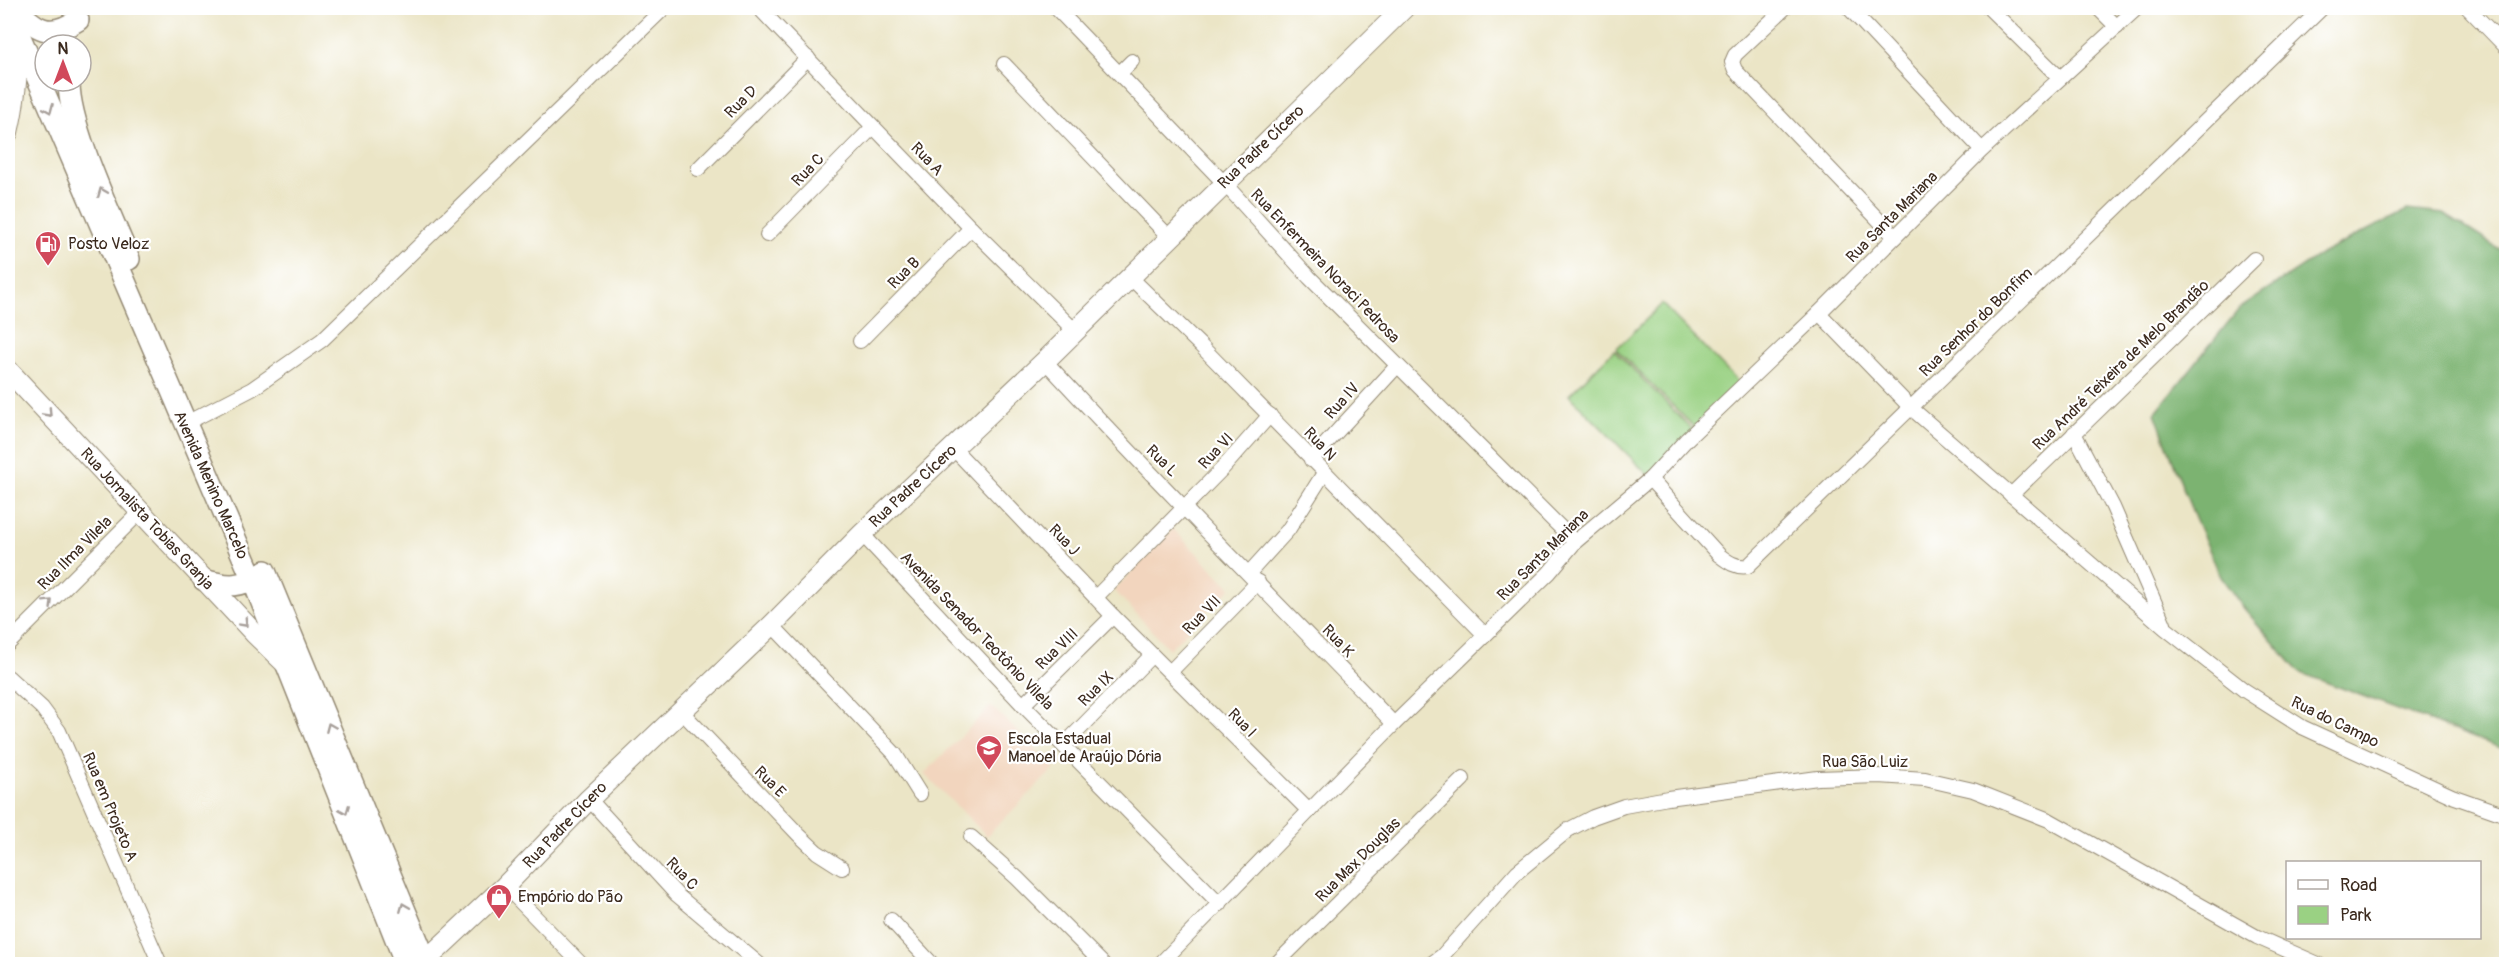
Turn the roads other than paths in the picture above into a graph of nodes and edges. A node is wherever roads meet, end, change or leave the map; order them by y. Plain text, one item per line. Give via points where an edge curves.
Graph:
1 (15, 8) edge
2 (664, 8) edge
3 (759, 8) edge
4 (1056, 8) edge
5 (1404, 8) edge
6 (1785, 8) edge
7 (1849, 8) edge
8 (1989, 8) edge
9 (2097, 8) edge
10 (2137, 8) edge
11 (2322, 8) edge
12 (2468, 8) edge
13 (8, 9) edge
14 (81, 12) edge
15 (2117, 27) junction
16 (76, 33) edge
17 (18, 36) junction
18 (2506, 47) edge
19 (808, 58) junction
20 (1132, 61) dead end
21 (1004, 64) dead end
22 (1120, 73) junction
23 (2060, 78) junction
24 (71, 93) edge
25 (873, 127) junction
26 (8, 132) edge
27 (1982, 150) junction
28 (698, 169) dead end
29 (1224, 183) junction
30 (971, 228) junction
31 (767, 235) dead end
32 (1895, 237) junction
33 (1170, 238) junction
34 (2254, 259) dead end
35 (1130, 278) junction
36 (1820, 313) junction
37 (1075, 331) junction
38 (860, 341) dead end
39 (1044, 361) junction
40 (1397, 366) junction
41 (8, 370) edge
42 (1911, 408) junction
43 (1270, 415) junction
44 (196, 418) junction
45 (2074, 433) junction
46 (953, 448) junction
47 (1311, 459) junction
48 (1324, 473) junction
49 (1650, 479) junction
50 (2011, 495) junction
51 (1185, 507) junction
52 (141, 511) junction
53 (862, 534) junction
54 (1575, 542) junction
55 (259, 575) junction
56 (1253, 577) junction
57 (204, 580) junction
58 (1096, 597) junction
59 (1113, 616) junction
60 (772, 625) junction
61 (2165, 628) junction
62 (1485, 635) junction
63 (8, 644) edge
64 (1152, 655) junction
65 (288, 666) junction
66 (1170, 672) junction
67 (8, 677) edge
68 (1023, 705) junction
69 (681, 711) junction
70 (1394, 724) junction
71 (1064, 745) junction
72 (1463, 779) dead end
73 (920, 794) dead end
74 (589, 799) junction
75 (1309, 811) junction
76 (2506, 815) edge
77 (971, 837) dead end
78 (842, 868) dead end
79 (505, 886) junction
80 (1220, 904) junction
81 (891, 920) dead end
82 (160, 964) edge
83 (420, 964) edge
84 (580, 964) edge
85 (759, 964) edge
86 (932, 964) edge
87 (1104, 964) edge
88 (1160, 964) edge
89 (1276, 964) edge
90 (1431, 964) edge
91 (2318, 964) edge

1 - 14 main road via 45,31 66,28
2 - 44 street via 322,340 252,389
3 - 19 street, Rua A
4 - 22 street, Rua Enfermeira Noraci Pedrosa
5 - 29 street, Rua Padre Cícero
6 - 32 street via 1735,55 1735,70
7 - 27 street
8 - 23 street
9 - 15 street
10 - 15 street, Rua Santa Mariana
11 - 42 street, Rua Senhor do Bonfim
12 - 18 street
13 - 17 main road, Avenida Menino Marcelo
14 - 16 main road
15 - 23 street, Rua Santa Mariana
17 - 26 street via 18,76
17 -> 55 main road, Avenida Menino Marcelo
19 - 25 street, Rua A
19 - 28 street, Rua D
20 - 22 street
21 - 33 street
22 - 29 street, Rua Enfermeira Noraci Pedrosa
23 - 27 street, Rua Santa Mariana
44 -> 24 main road, Avenida Menino Marcelo via 86,153
25 - 30 street, Rua A
25 - 31 street, Rua C
27 - 32 street, Rua Santa Mariana
29 - 33 street, Rua Padre Cícero
29 - 40 street, Rua Enfermeira Noraci Pedrosa
30 - 37 street, Rua A
30 - 38 street, Rua B
32 - 36 street, Rua Santa Mariana
33 - 35 street, Rua Padre Cícero
34 - 45 street, Rua André Teixeira de Melo Brandão
35 - 37 street, Rua Padre Cícero
35 - 43 street, Rua N
36 - 42 street, Rua do Campo
36 - 49 street, Rua Santa Mariana
37 - 39 street, Rua Padre Cícero
39 - 46 street, Rua Padre Cícero
39 - 51 street, Rua L
40 - 47 street, Rua IV
40 - 54 street, Rua Enfermeira Noraci Pedrosa
41 -> 52 street, Rua Jornalista Tobias Granja
42 - 49 street, Rua Senhor do Bonfim via 1748,566 1729,563 1719,555
42 - 50 street, Rua do Campo
43 - 47 street, Rua N
43 - 51 street, Rua VI
44 - 55 main road, Avenida Menino Marcelo
45 - 50 street, Rua André Teixeira de Melo Brandão
45 - 61 street, Rua do Campo via 2113,507
46 - 53 street, Rua Padre Cícero
46 - 58 street, Rua J
47 - 48 street, Rua N
48 - 56 street, Rua VII
48 - 62 street, Rua N
49 - 54 street, Rua Santa Mariana
50 - 61 street, Rua do Campo
51 - 56 street, Rua L
51 - 58 street
52 - 57 street, Rua Jornalista Tobias Granja
63 -> 52 street, Rua Ilma Vilela
53 - 60 street, Rua Padre Cícero
53 - 68 street, Avenida Senador Teotônio Vilela
54 - 62 street, Rua Santa Mariana
55 - 57 main road via 234,587
55 - 65 main road, Avenida Menino Marcelo
83 -> 55 main road, Avenida Menino Marcelo
56 - 66 street, Rua VII
56 - 70 street, Rua K
57 -> 65 street, Rua Jornalista Tobias Granja
58 - 59 street, Rua J
59 - 64 street, Rua J
59 - 68 street, Rua VIII
60 - 69 street, Rua Padre Cícero
60 - 73 street via 895,754
61 - 76 street, Rua do Campo via 2244,690 2302,727 2452,796
62 - 70 street, Rua Santa Mariana
64 - 66 street, Rua I
64 - 71 street, Rua IX
65 -> 83 main road, Avenida Menino Marcelo
66 - 75 street, Rua I
67 - 82 street, Rua em Projeto A via 42,708 59,731
68 - 71 street, Avenida Senador Teotônio Vilela
69 - 74 street, Rua Padre Cícero
69 - 78 street, Rua E via 799,835
70 - 75 street, Rua Santa Mariana
71 - 80 street, Avenida Senador Teotônio Vilela
72 - 89 street, Rua Max Douglas
74 - 79 street, Rua Padre Cícero
74 - 85 street, Rua C via 677,895
75 - 80 street, Rua Santa Mariana
77 - 87 street
79 - 83 street, Rua Padre Cícero
79 - 84 street
80 - 88 street, Rua Santa Mariana
81 - 86 street
90 - 91 street, Rua São Luiz via 1517,872 1568,830 1593,817 1624,806 1679,797 1818,778 1879,776 1925,779 1973,790 2049,820 2257,937

